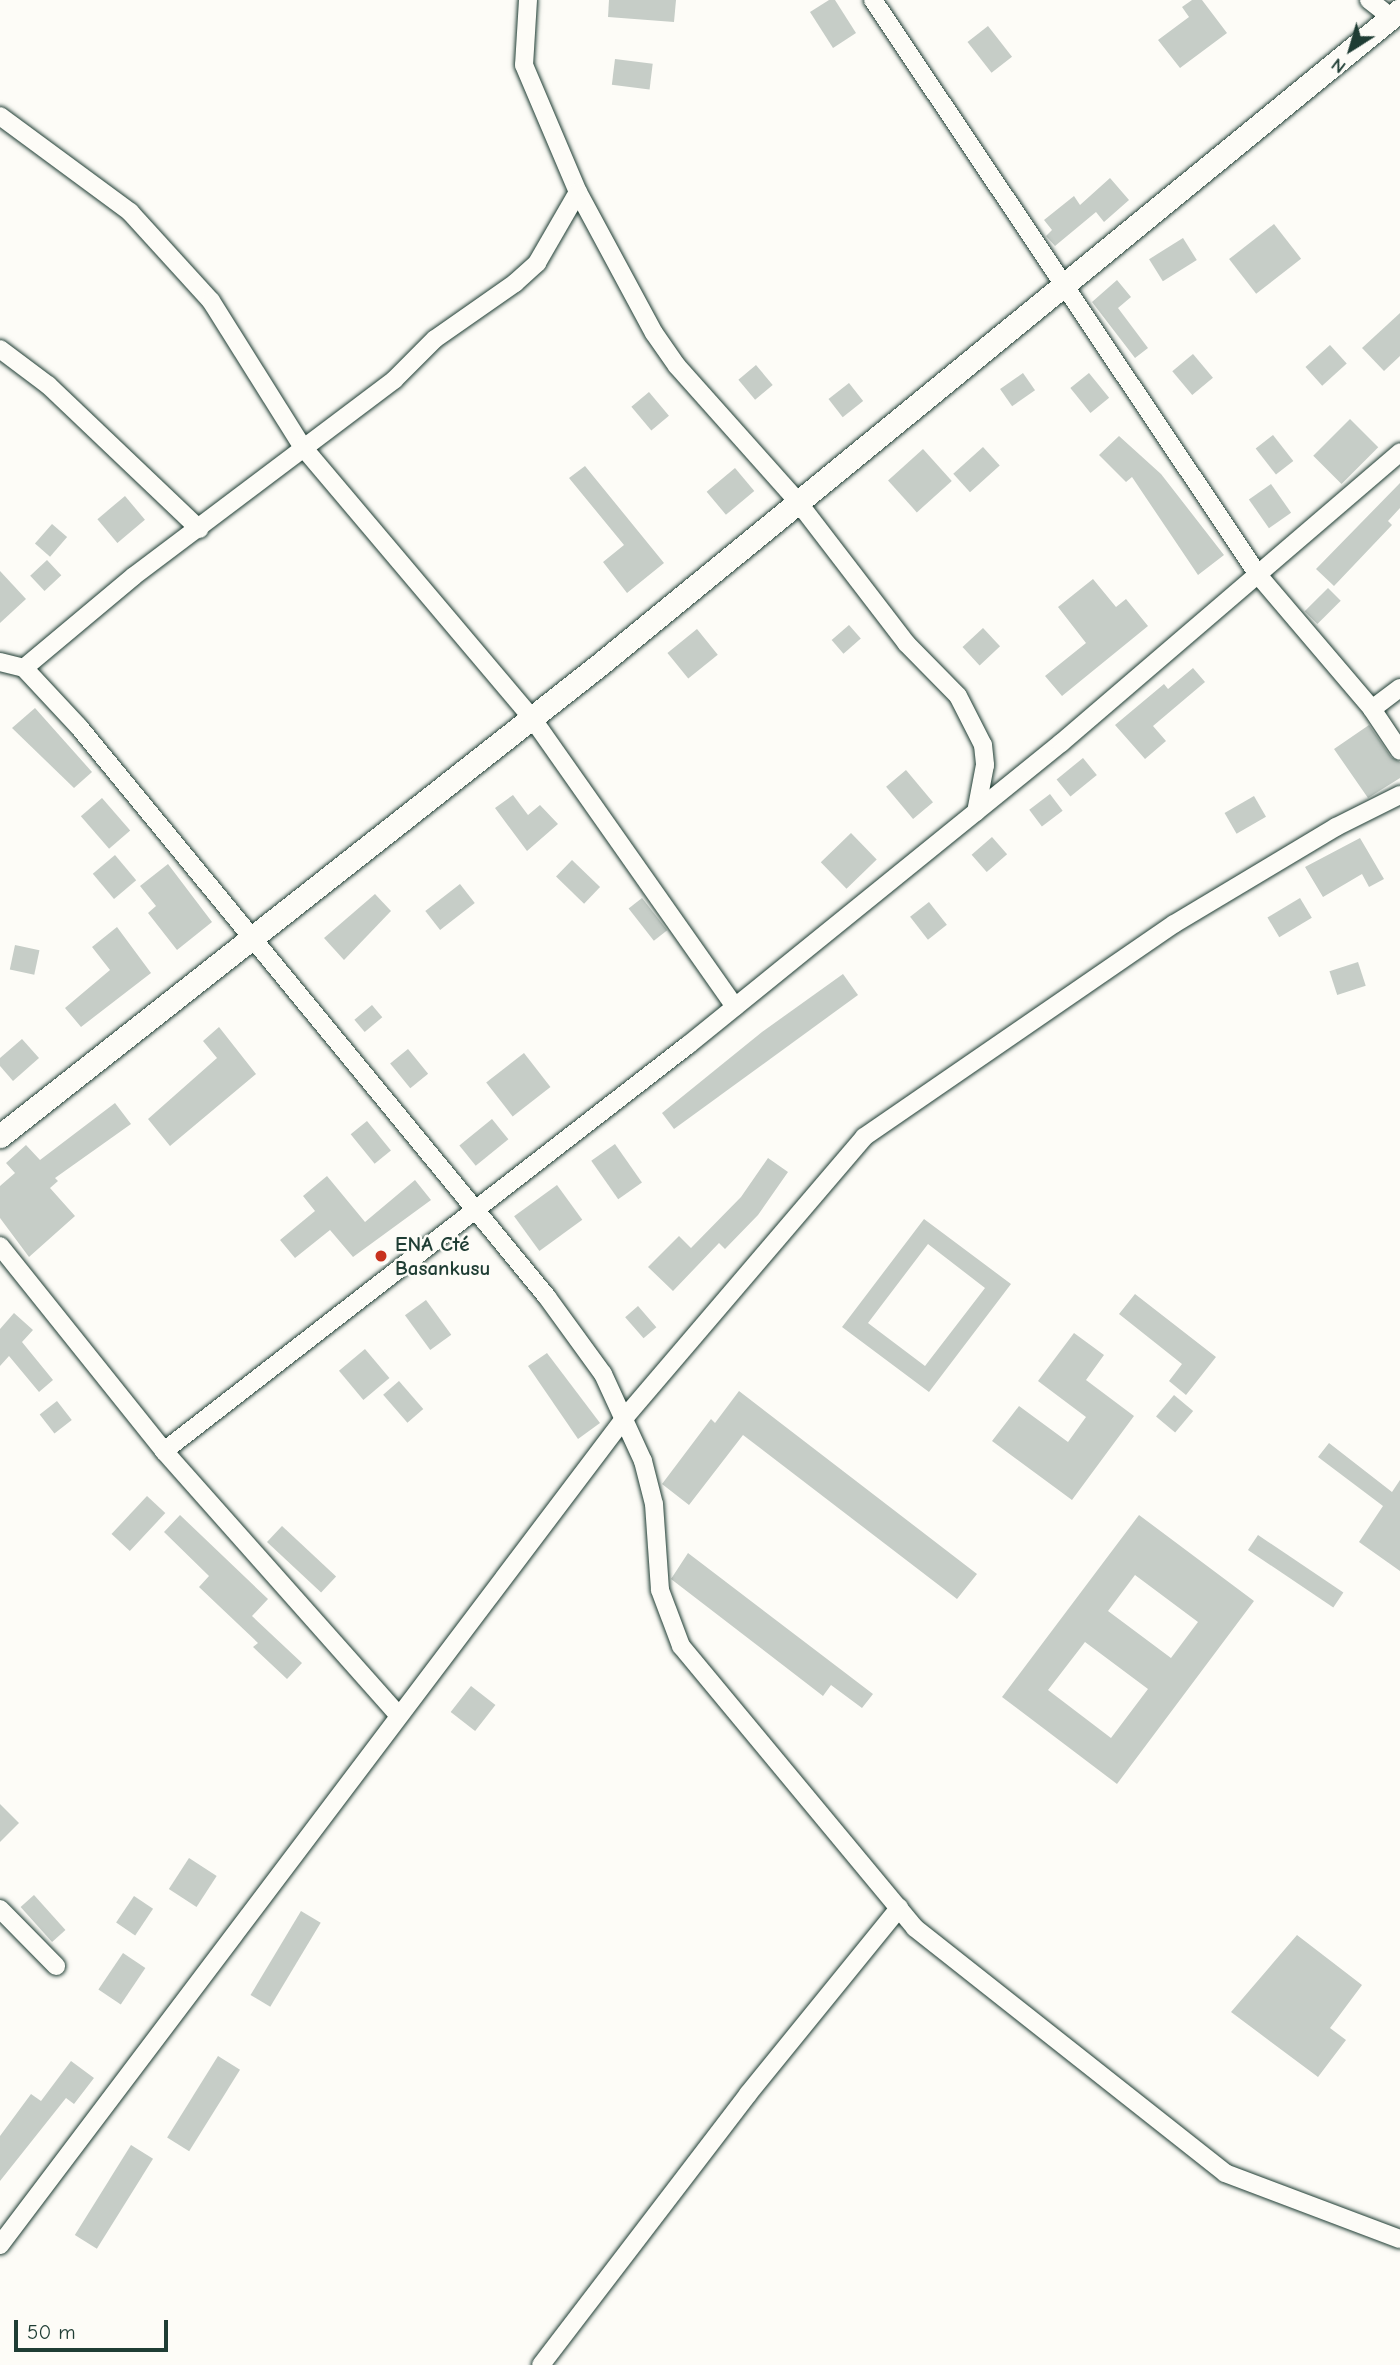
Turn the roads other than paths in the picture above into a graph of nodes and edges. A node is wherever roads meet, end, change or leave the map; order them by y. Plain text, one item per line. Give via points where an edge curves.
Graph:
1 (528, 0) edge
2 (873, 0) edge
3 (1370, 0) edge
4 (1396, 14) edge
5 (0, 116) edge
6 (578, 192) junction
7 (1063, 285) junction
8 (0, 349) edge
9 (302, 446) junction
10 (1400, 452) edge
11 (798, 502) junction
12 (199, 529) junction
13 (1259, 576) junction
14 (0, 662) edge
15 (24, 668) junction
16 (1400, 688) edge
17 (1372, 709) junction
18 (532, 718) junction
19 (1400, 751) edge
20 (1400, 795) edge
21 (976, 812) junction
22 (255, 936) junction
23 (735, 1007) junction
24 (0, 1136) edge
25 (475, 1212) junction
26 (0, 1246) edge
27 (626, 1416) junction
28 (164, 1451) junction
29 (398, 1715) junction
30 (899, 1908) junction
31 (0, 1909) edge
32 (56, 1966) dead end
33 (1400, 2239) edge
34 (0, 2245) edge
35 (541, 2365) edge

1 - 6 street via 524,65
2 - 7 street
3 - 4 street
4 - 7 street
5 - 9 street via 130,212 211,301
6 - 9 street via 544,252 522,276
6 - 11 street via 677,366
7 - 11 street
7 - 13 street
8 - 12 street via 48,385
9 - 12 street
9 - 18 street
10 - 13 street
11 - 18 street
11 - 21 street via 906,643 958,696 973,720 985,765
12 - 15 street
13 - 17 street
13 - 21 street
14 - 15 street
15 - 22 street
16 - 17 street
17 - 19 street
18 - 22 street
18 - 23 street
20 - 27 street via 1336,827 1174,924 864,1137
21 - 23 street
22 - 24 street
22 - 25 street
23 - 25 street
25 - 27 street via 571,1330
25 - 28 street
26 - 28 street
27 - 29 street
27 - 30 street via 654,1504 660,1590 681,1646
28 - 29 street
29 - 34 street
30 - 33 street via 915,1928 1224,2173
30 - 35 street via 748,2094
31 - 32 street

